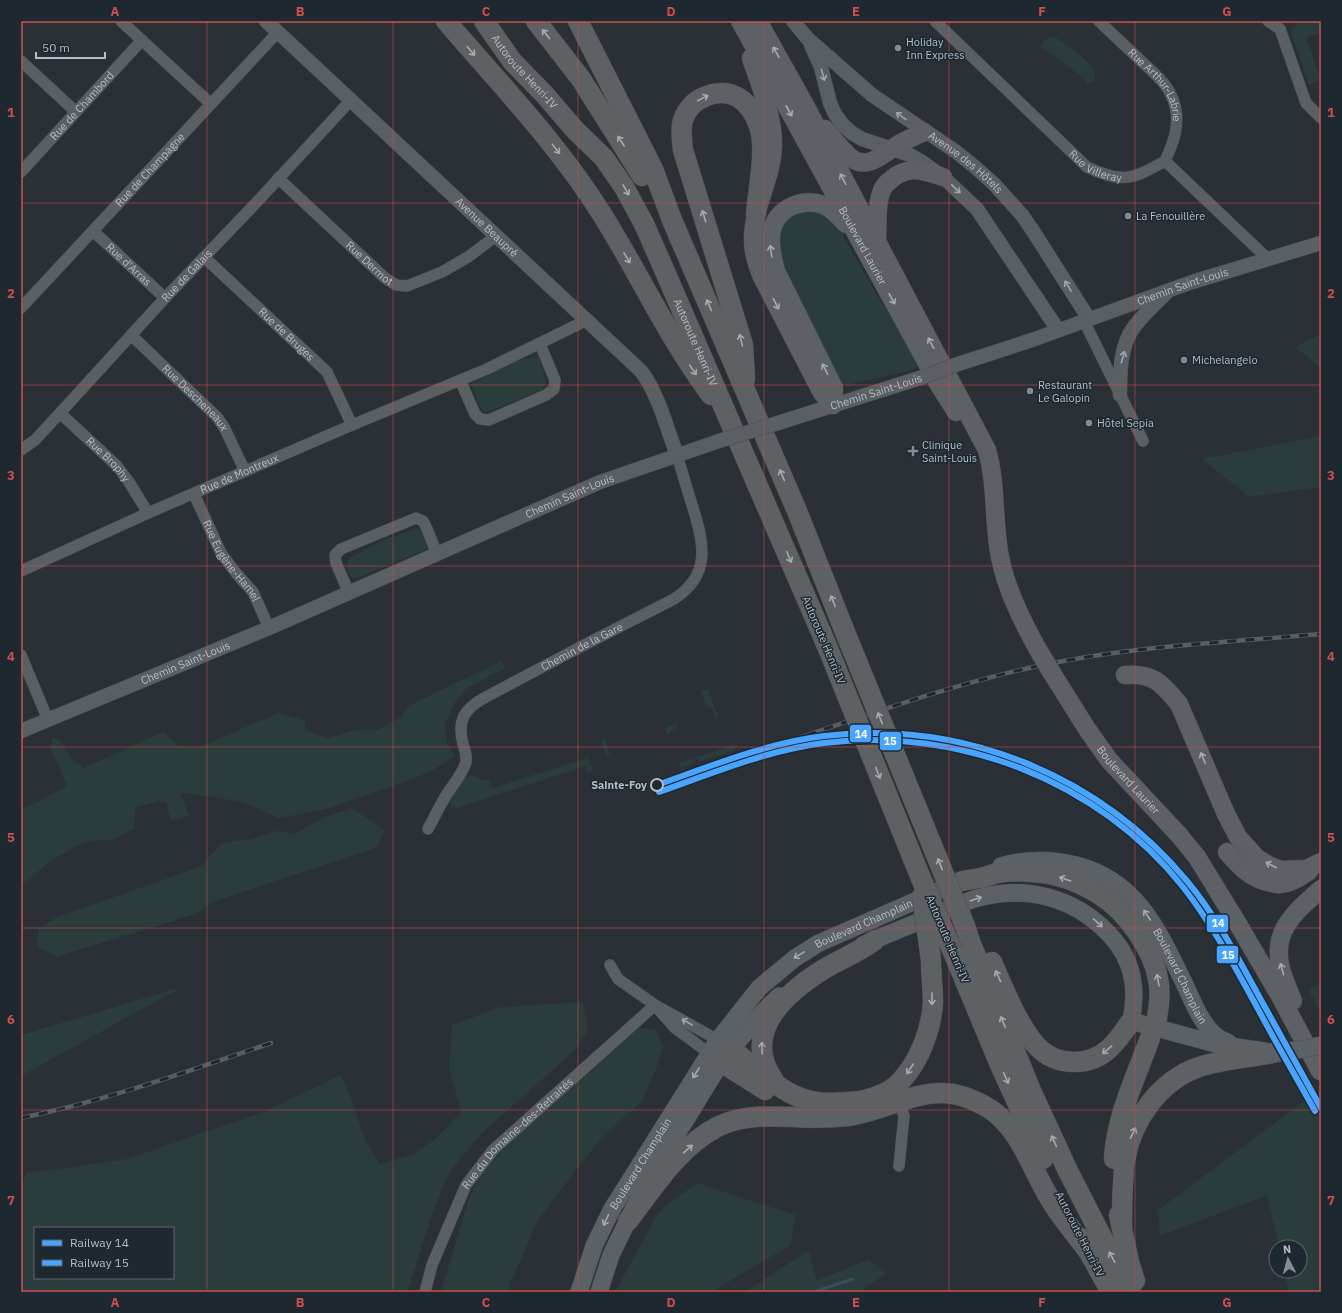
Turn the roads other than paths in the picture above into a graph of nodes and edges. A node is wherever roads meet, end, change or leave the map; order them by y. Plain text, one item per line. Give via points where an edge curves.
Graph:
1 (121, 21) edge
2 (266, 21) edge
3 (446, 21) edge
4 (484, 21) edge
5 (501, 21) edge
6 (536, 21) edge
7 (578, 21) edge
8 (594, 21) edge
9 (739, 21) edge
10 (758, 21) edge
11 (793, 21) edge
12 (935, 21) edge
13 (1099, 21) edge
14 (1268, 21) edge
15 (1284, 25) edge
16 (278, 32) junction
17 (808, 39) junction
18 (142, 40) junction
19 (21, 61) edge
20 (351, 100) junction
21 (211, 104) junction
22 (805, 105) junction
23 (76, 112) junction
24 (1321, 118) edge
25 (924, 132) junction
26 (891, 149) junction
27 (604, 158) junction
28 (1165, 162) junction
29 (653, 169) junction
30 (21, 172) edge
31 (944, 177) junction
32 (278, 178) junction
33 (756, 214) junction
34 (672, 220) junction
35 (93, 231) junction
36 (857, 234) junction
37 (496, 236) junction
38 (877, 243) junction
39 (1321, 243) edge
40 (204, 257) junction
41 (1268, 259) junction
42 (1169, 290) junction
43 (164, 298) junction
44 (21, 308) edge
45 (587, 320) junction
46 (1087, 320) junction
47 (1058, 330) junction
48 (130, 335) junction
49 (540, 344) junction
50 (460, 380) junction
51 (746, 393) junction
52 (1120, 395) junction
53 (833, 405) junction
54 (60, 413) junction
55 (730, 420) junction
56 (352, 425) junction
57 (1143, 441) dead end
58 (21, 450) edge
59 (676, 455) junction
60 (991, 466) junction
61 (245, 471) junction
62 (194, 494) junction
63 (148, 513) junction
64 (437, 554) junction
65 (21, 571) edge
66 (349, 593) junction
67 (269, 628) junction
68 (21, 655) edge
69 (1125, 675) dead end
70 (48, 720) junction
71 (21, 731) edge
72 (428, 829) dead end
73 (1227, 852) dead end
74 (1321, 862) edge
75 (920, 876) junction
76 (962, 880) junction
77 (1321, 889) edge
78 (875, 940) junction
79 (968, 941) junction
80 (610, 964) dead end
81 (655, 1005) junction
82 (1157, 1018) dead end
83 (1131, 1020) junction
84 (1150, 1038) dead end
85 (1321, 1045) edge
86 (720, 1051) junction
87 (1249, 1052) junction
88 (1277, 1052) joint
89 (1321, 1072) edge
90 (776, 1084) junction
91 (896, 1094) junction
92 (834, 1116) junction
93 (899, 1166) dead end
94 (628, 1222) junction
95 (1122, 1227) junction
96 (1087, 1250) junction
97 (425, 1292) edge
98 (579, 1292) edge
99 (599, 1292) edge
100 (1110, 1292) edge
101 (1130, 1292) edge
102 (1139, 1292) edge

1 - 18 street
2 - 16 street, Avenue Beaupré
3 -> 55 highway via 572,170 603,216 692,370
4 - 27 highway, Autoroute Henri-IV via 512,61
5 - 27 highway via 515,43 570,109
34 -> 6 highway via 581,79
7 - 29 highway, Autoroute Henri-IV
8 - 29 highway via 650,142
9 - 33 highway via 767,104 772,130 773,154
9 -> 36 highway, Boulevard Laurier
22 -> 10 highway, Boulevard Laurier
11 - 17 street, Avenue des Hôtels
12 - 28 street, Rue Villeray via 1087,167 1104,175 1123,178 1147,172
13 - 28 street, Rue Arthur-Labrie via 1169,90 1178,124
14 - 15 street
15 - 24 street via 1306,103
16 - 20 street, Avenue Beaupré
16 - 21 street, Rue de Champagne
25 -> 17 street, Avenue des Hôtels via 872,95
17 -> 26 street, Avenue des Hôtels via 821,67 830,103 843,125 862,139
18 - 21 street
18 - 23 street, Rue de Chambord
19 - 23 street
20 - 32 street, Rue de Galais
20 - 37 street, Avenue Beaupré
21 - 35 street, Rue de Champagne
22 - 26 highway via 850,158 862,163 870,162
38 -> 22 highway, Boulevard Laurier
23 - 30 street, Rue de Chambord
25 - 26 highway
46 -> 25 street, Avenue des Hôtels via 1033,231 1007,198 954,151
26 - 31 street, Avenue des Hôtels via 910,155
27 -> 55 highway, Autoroute Henri-IV via 624,187 644,224
28 - 41 street
29 - 34 highway, Autoroute Henri-IV
31 - 38 highway via 914,170 904,171 886,184 879,204
31 -> 47 street, Avenue des Hôtels via 977,209
32 - 37 street, Rue Dermot via 396,286 408,286 442,272
32 - 40 street, Rue de Galais
51 -> 33 highway via 743,345 681,139 682,121 686,112 698,100 710,94 729,93 739,98 746,103 759,126 761,165
33 -> 53 highway via 752,241 754,258 822,393
51 -> 34 highway, Autoroute Henri-IV
35 - 43 street, Rue d'Arras
35 - 44 street, Rue de Champagne
53 -> 36 highway via 834,388 776,271 770,238 779,215 793,206 808,202 822,204
36 -> 60 highway, Boulevard Laurier via 938,384
37 - 45 street, Avenue Beaupré
60 -> 38 highway, Boulevard Laurier via 987,450
39 - 41 street, Chemin Saint-Louis
40 - 43 street, Rue de Galais
40 - 56 street, Rue de Bruges via 327,372
41 - 42 street, Chemin Saint-Louis
42 - 46 street, Chemin Saint-Louis
52 -> 42 street via 1120,366 1129,334
43 - 48 street, Rue de Galais
45 - 49 street, Rue de Montreux
45 - 59 street, Avenue Beaupré via 647,379
46 - 47 street, Chemin Saint-Louis
46 - 52 street, Avenue des Hôtels
47 - 53 street, Chemin Saint-Louis, bridge
48 - 54 street, Rue de Galais
48 - 61 street, Rue Descheneaux via 217,417
49 - 50 street, Rue de Montreux
49 - 50 street via 555,380 554,389 539,398 489,420 480,419 475,414
50 - 56 street, Rue de Montreux
79 -> 51 highway, Autoroute Henri-IV, bridge via 797,511
52 - 57 street, Avenue des Hôtels
53 - 59 street, Chemin Saint-Louis, bridge
54 - 58 street, Rue de Galais via 35,440
54 - 63 street, Rue Brophy via 117,466 130,482
55 -> 75 highway, Autoroute Henri-IV, bridge via 827,646
56 - 61 street, Rue de Montreux
59 - 64 street, Chemin Saint-Louis via 600,482
59 - 72 street, Chemin de la Gare via 700,530 701,565 696,579 687,590 674,599 484,698 468,710 461,732 467,761
60 - 89 highway, Boulevard Laurier, bridge via 1000,557 1015,602 1038,648 1109,760 1197,857 1265,970
61 - 62 street, Rue de Montreux
62 - 63 street, Rue de Montreux
62 - 67 street, Rue Eugène-Hamel via 221,553 253,592
63 - 65 street, Rue de Montreux
64 - 66 street, Chemin Saint-Louis
64 - 66 street via 423,521 416,518 341,549 335,555 336,563
66 - 67 street, Chemin Saint-Louis
67 - 70 street, Chemin Saint-Louis
68 - 70 street
74 -> 69 highway via 1306,869 1281,870 1257,858 1238,836 1226,814 1179,704 1167,689 1150,677 1138,674
70 - 71 street, Chemin Saint-Louis
73 - 74 highway via 1250,875 1264,882 1280,885 1295,880
75 - 79 highway, Autoroute Henri-IV, bridge
75 -> 91 highway, bridge via 931,960 933,1002 922,1048
82 -> 76 highway via 1160,998 1152,957 1129,922 1100,895 1060,877 1033,872 1014,871
76 -> 86 main road, Boulevard Champlain via 820,943 795,958 759,988
87 -> 76 main road, Boulevard Champlain via 1215,1035 1202,1020 1162,936 1145,910 1108,878 1087,868 1063,862 1028,861 983,871
89 -> 77 highway via 1281,970 1278,955 1283,930 1290,919
78 -> 83 main road, Boulevard Champlain via 977,898 1014,892 1030,893 1064,902 1090,916 1118,944 1131,970 1134,988
78 - 86 main road, Boulevard Champlain via 816,967 792,984
90 -> 78 highway via 767,1071 761,1053 762,1034 770,1018 782,1003 805,983
83 -> 79 highway via 1117,1041 1094,1059 1079,1062 1058,1060 1041,1051 1028,1035 1016,1012
79 -> 96 highway, Autoroute Henri-IV via 1000,1065
101 -> 79 highway, Autoroute Henri-IV via 1064,1164
80 - 81 street via 618,980
86 -> 81 street
81 - 86 street via 675,1028
81 - 97 street, Rue du Domaine-des-Retraités via 494,1150 466,1185 432,1265
83 - 87 main road, Boulevard Champlain
84 - 95 highway via 1121,1116 1116,1140 1114,1193
85 - 88 main road, bridge
86 - 90 highway
86 - 92 highway via 767,1092 795,1107
86 - 94 main road, Boulevard Champlain via 686,1121 652,1171
86 -> 98 main road, Boulevard Champlain via 612,1209 594,1246
87 - 88 highway
95 -> 87 highway via 1124,1162 1129,1140 1157,1094 1176,1078
90 - 91 highway via 790,1094 813,1102 841,1103
91 - 92 highway via 869,1112
91 - 93 street via 904,1116
91 - 96 highway via 951,1094 977,1102 991,1110 1015,1134 1050,1199
94 -> 92 highway via 668,1167 704,1136 719,1127 744,1118
94 - 99 main road, Boulevard Champlain via 611,1255
95 - 102 highway via 1129,1262
96 - 100 highway, Autoroute Henri-IV

